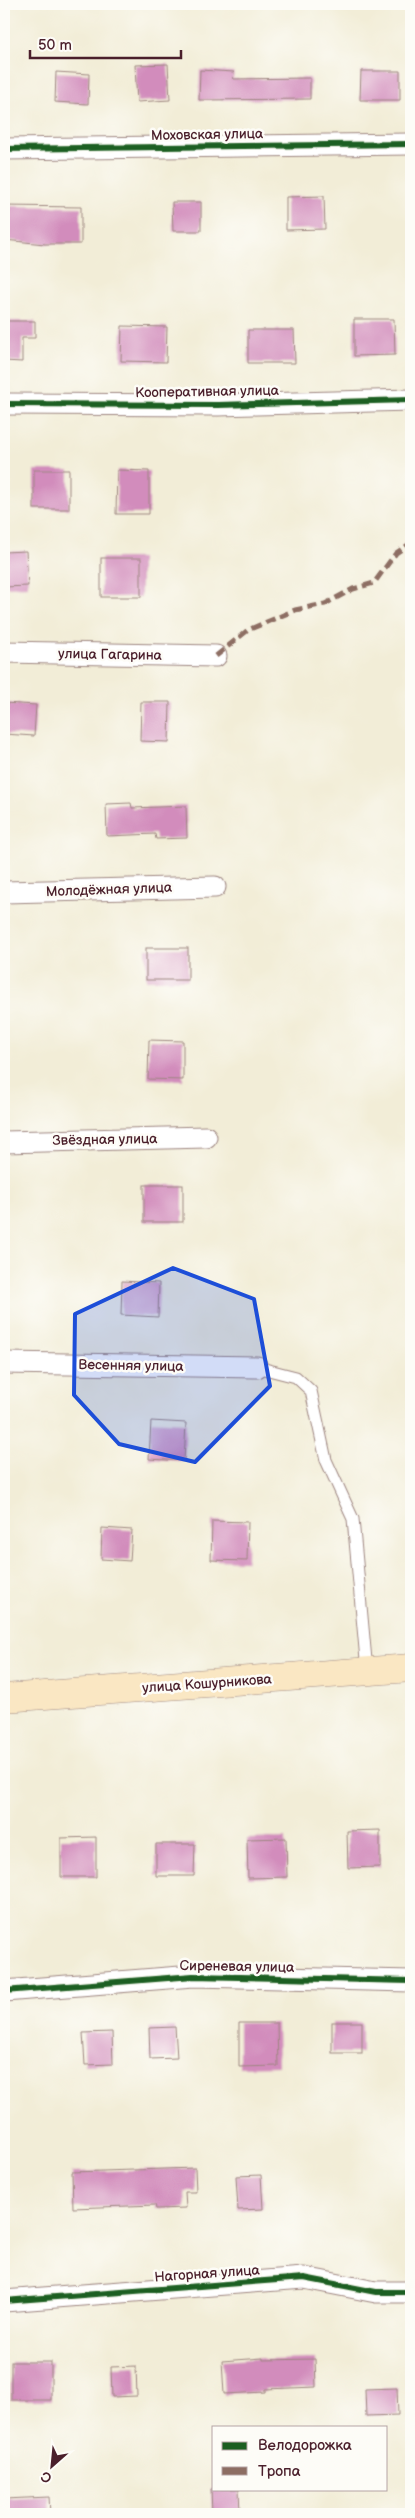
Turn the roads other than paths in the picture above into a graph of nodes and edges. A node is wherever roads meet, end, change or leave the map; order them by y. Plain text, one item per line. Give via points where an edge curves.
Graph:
1 (411, 144) edge
2 (4, 150) edge
3 (411, 400) edge
4 (4, 404) edge
5 (4, 652) edge
6 (216, 656) dead end
7 (215, 887) dead end
8 (4, 892) edge
9 (206, 1137) dead end
10 (4, 1142) edge
11 (4, 1363) edge
12 (257, 1367) joint
13 (411, 1668) edge
14 (367, 1671) junction
15 (4, 1698) edge
16 (411, 1981) edge
17 (4, 1991) edge
18 (411, 2292) edge
19 (4, 2301) edge

1 - 2 street, Моховская улица
3 - 4 street, Кооперативная улица via 218,405
5 - 6 street, улица Гагарина
7 - 8 street, Молодёжная улица
9 - 10 street, Звёздная улица
11 - 12 street, Весенняя улица
12 - 14 lane via 296,1377 311,1391 326,1460 353,1519
13 - 14 main road, улица Кошурникова
14 - 15 main road, улица Кошурникова
16 - 17 street, Сиреневая улица via 192,1976
18 - 19 street, Нагорная улица via 376,2292 304,2278

